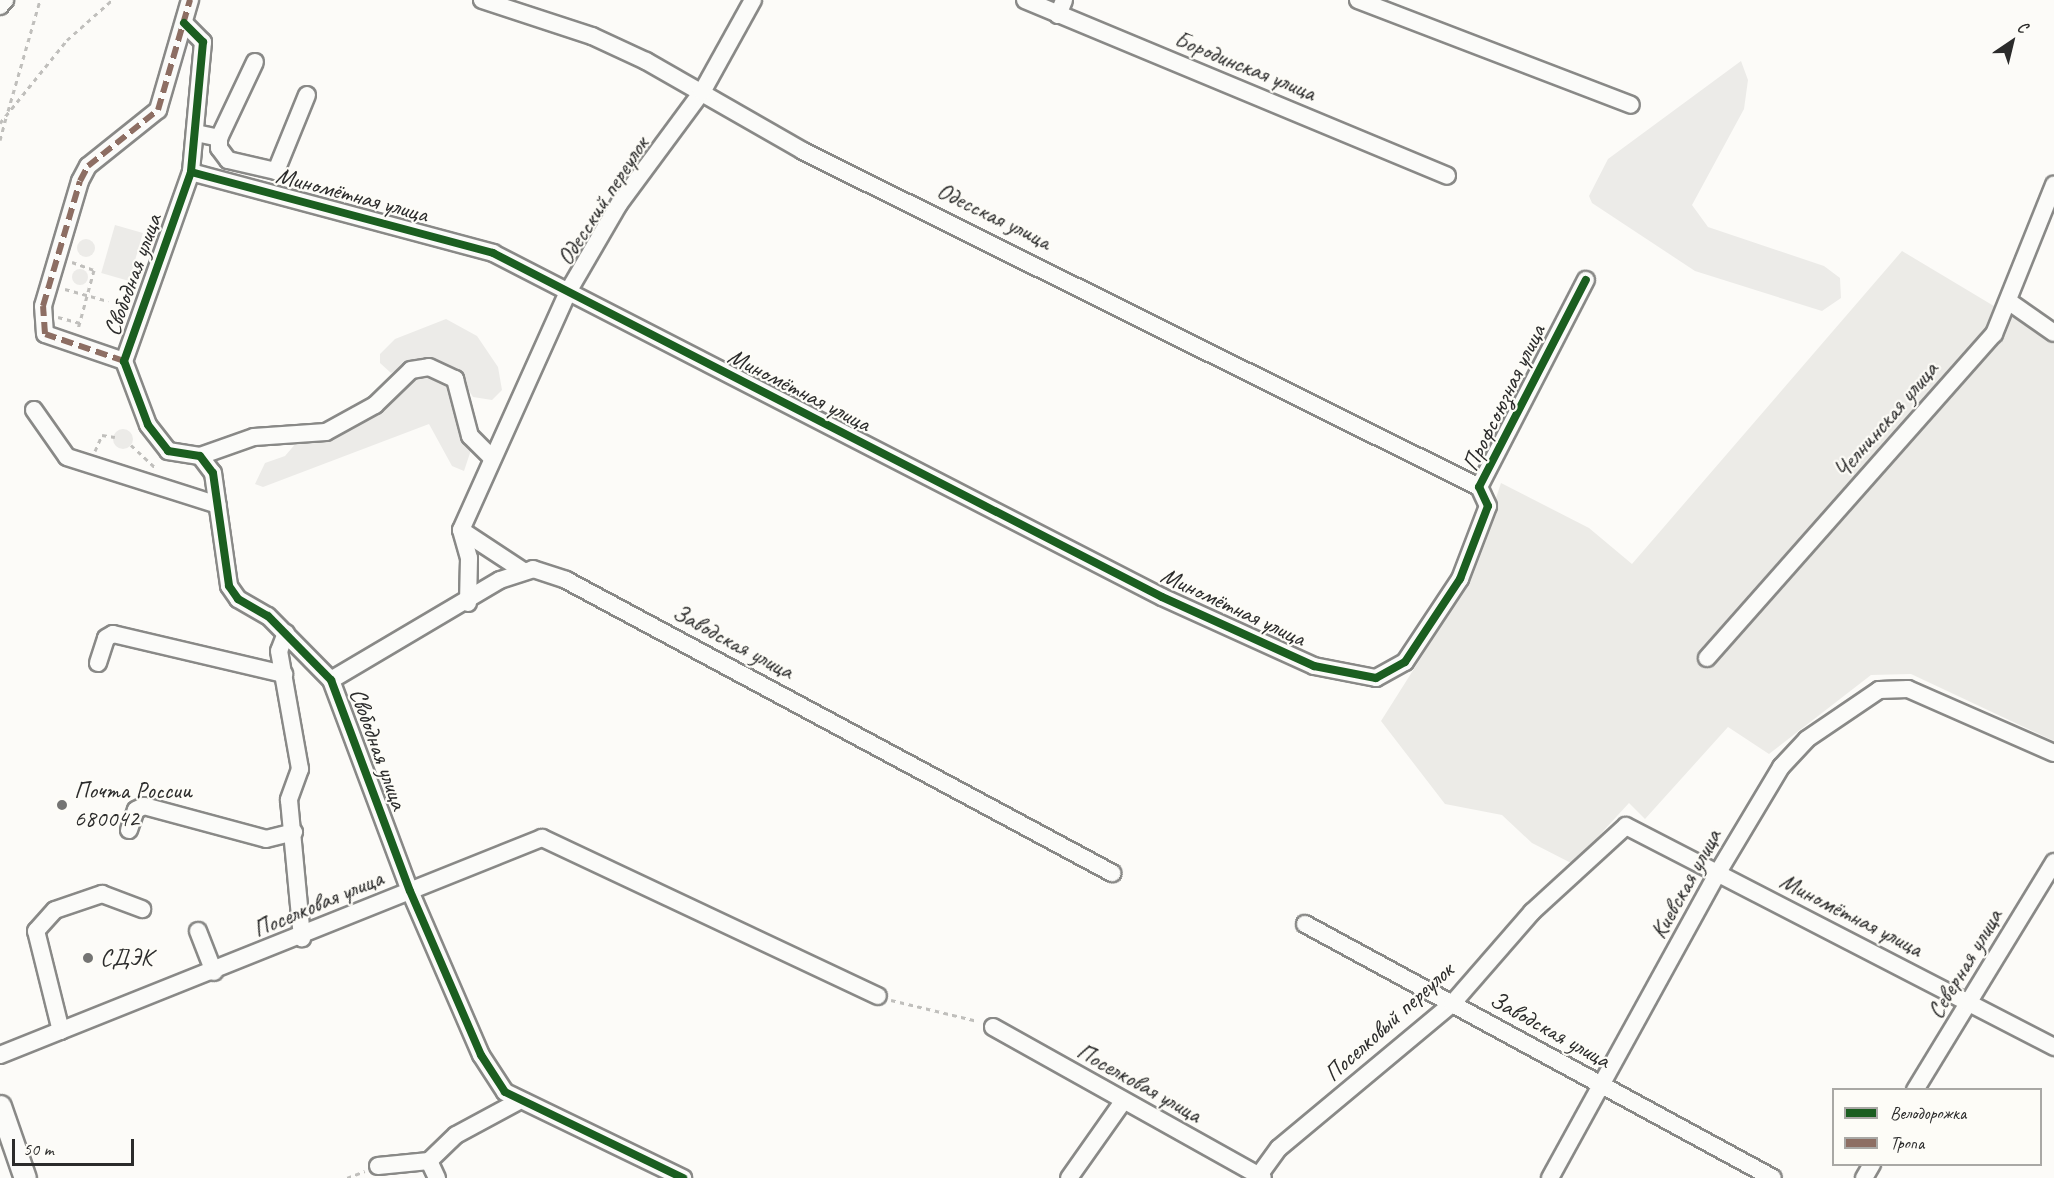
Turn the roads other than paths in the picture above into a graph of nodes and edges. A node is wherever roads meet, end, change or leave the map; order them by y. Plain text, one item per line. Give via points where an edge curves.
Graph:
1 (5, 0) edge
2 (190, 0) edge
3 (482, 0) edge
4 (753, 0) edge
5 (1025, 0) edge
6 (1358, 0) edge
7 (0, 6) edge
8 (1061, 8) edge
9 (184, 23) junction
10 (255, 62) dead end
11 (702, 92) junction
12 (307, 95) dead end
13 (1631, 105) dead end
14 (196, 133) junction
15 (219, 138) junction
16 (191, 172) junction
17 (1447, 176) dead end
18 (2054, 185) edge
19 (1586, 280) dead end
20 (569, 290) junction
21 (2011, 303) junction
22 (2054, 333) edge
23 (124, 361) junction
24 (34, 410) dead end
25 (200, 456) junction
26 (492, 458) junction
27 (1479, 487) junction
28 (218, 505) junction
29 (461, 530) junction
30 (522, 570) junction
31 (468, 603) junction
32 (286, 633) junction
33 (1707, 658) dead end
34 (98, 663) dead end
35 (284, 674) junction
36 (1376, 678) joint
37 (332, 680) junction
38 (2054, 753) edge
39 (1626, 826) joint
40 (129, 830) dead end
41 (294, 832) junction
42 (2054, 862) edge
43 (1112, 873) dead end
44 (1717, 874) junction
45 (410, 891) junction
46 (142, 909) dead end
47 (1305, 924) dead end
48 (198, 931) dead end
49 (302, 938) junction
50 (213, 972) junction
51 (878, 996) road end
52 (1452, 1004) junction
53 (1968, 1004) junction
54 (993, 1027) road end
55 (61, 1031) junction
56 (2054, 1047) edge
57 (0, 1054) edge
58 (1603, 1087) junction
59 (1916, 1088) edge
60 (517, 1102) junction
61 (1122, 1103) junction
62 (0, 1106) edge
63 (429, 1161) junction
64 (378, 1166) dead end
65 (1259, 1177) edge
66 (25, 1178) edge
67 (437, 1178) edge
68 (683, 1178) edge
69 (1069, 1178) edge
70 (1550, 1178) edge
71 (1773, 1178) edge

1 - 7 street
2 - 9 street
3 - 11 street, Одесская улица via 592,36
4 - 11 street, Одесский переулок
5 - 8 street, Бородинская улица
6 - 13 street
8 - 17 street, Бородинская улица
9 - 14 street, Свободная улица via 203,42
9 - 23 street via 158,110 88,166 80,181 56,286 41,324 52,336
10 - 15 street
11 - 20 street, Одесский переулок via 619,204
11 - 27 street, Одесская улица via 804,151
12 - 15 street via 276,171 228,160
14 - 15 street
14 - 16 street, Свободная улица
16 - 20 street, Миномётная улица via 493,254
16 - 23 street, Свободная улица
18 - 21 street, Челнинская улица
19 - 27 street, Профсоюзная улица
20 - 26 street, Одесский переулок
20 - 36 street, Миномётная улица via 1162,597 1314,666
21 - 22 street
21 - 33 street, Челнинская улица via 1994,334
23 - 25 street, Свободная улица via 159,443 182,456
24 - 28 street via 67,457
25 - 26 street via 264,435 326,432 375,405 411,370 429,367 454,379 470,436
25 - 28 street, Свободная улица via 213,473
26 - 29 street, Одесский переулок
27 - 36 street, Профсоюзная улица via 1488,506 1460,579 1406,662
28 - 32 street, Свободная улица via 229,586 238,599 259,608
29 - 30 street
29 - 31 street via 469,558
30 - 31 street
30 - 43 street, Заводская улица via 566,580
31 - 37 street
32 - 35 street via 279,651
32 - 37 street, Свободная улица
34 - 35 street via 106,638 113,634
35 - 41 street via 300,769 289,800
37 - 45 street, Свободная улица
38 - 44 street, Киевская улица via 1927,695 1908,689 1879,690 1807,739 1781,767
39 - 44 street, Миномётная улица
39 - 52 street, Поселковый переулок via 1532,912
40 - 41 street via 136,810 144,806 266,839
41 - 49 street
42 - 53 street, Северная улица
44 - 53 street, Миномётная улица
44 - 58 street, Киевская улица
45 - 49 street, Поселковая улица
45 - 51 street, Поселковая улица via 542,838
45 - 60 street, Свободная улица via 481,1054
46 - 55 street via 102,894 55,910 36,931
47 - 52 street, Заводская улица
48 - 50 street
49 - 50 street, Поселковая улица
50 - 55 street, Поселковая улица
52 - 58 street, Заводская улица
52 - 65 street, Поселковый переулок via 1279,1148
53 - 56 street, Миномётная улица
53 - 59 street, Северная улица
54 - 61 street, Поселковая улица
55 - 57 street, Поселковая улица
58 - 70 street, Киевская улица
58 - 71 street, Заводская улица
60 - 63 street via 456,1135
60 - 68 street
61 - 65 street, Поселковая улица
61 - 69 street
62 - 66 main road
63 - 64 street
63 - 67 street

